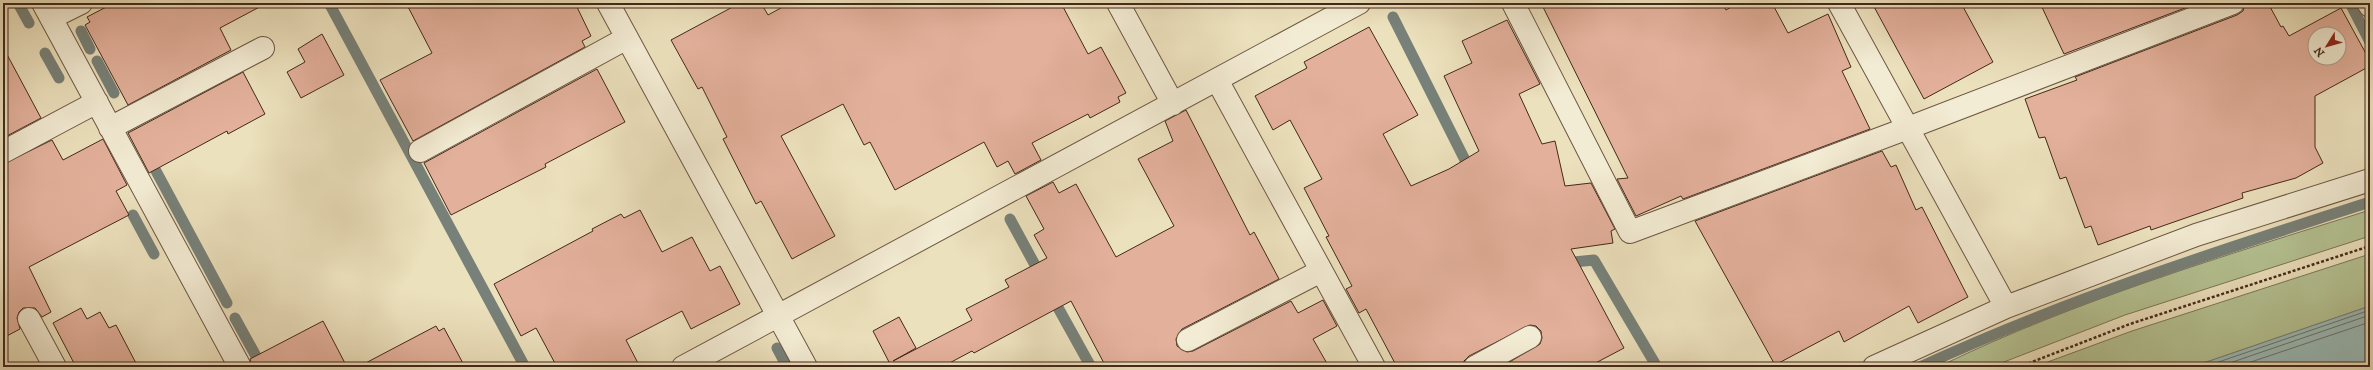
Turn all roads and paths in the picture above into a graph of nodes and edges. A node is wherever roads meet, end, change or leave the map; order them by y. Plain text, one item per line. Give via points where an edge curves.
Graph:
1 (81, 3) edge
2 (608, 3) edge
3 (1118, 3) edge
4 (1359, 3) edge
5 (1513, 3) edge
6 (1839, 3) edge
7 (2234, 3) edge
8 (2368, 3) edge
9 (2370, 6) edge
10 (47, 11) edge
11 (627, 38) junction
12 (263, 48) dead end
13 (1217, 80) junction
14 (97, 102) junction
15 (1173, 104) junction
16 (110, 128) junction
17 (1908, 128) junction
18 (420, 151) dead end
19 (3, 152) edge
20 (2370, 180) edge
21 (2370, 246) edge
22 (1321, 271) junction
23 (2006, 308) junction
24 (778, 315) junction
25 (29, 319) dead end
26 (1530, 338) dead end
27 (1188, 340) dead end
28 (55, 367) edge
29 (240, 367) edge
30 (683, 367) edge
31 (806, 367) edge
32 (1374, 367) edge
33 (1475, 367) edge
34 (1874, 367) edge
35 (2019, 367) edge

1 - 10 street
2 - 11 street
3 - 15 street
4 - 13 street
5 - 17 street via 1630,232
6 - 17 street
7 - 17 street
8 - 9 street
10 - 14 street
11 - 18 street
11 - 24 street
12 - 16 street
13 - 15 street
13 - 22 street
14 - 16 street
14 - 19 street
15 - 24 street
16 - 29 street
17 - 23 street
20 - 23 street via 2196,235
21 - 35 path via 2130,324
22 - 27 street
22 - 32 street
23 - 34 street
24 - 30 street
24 - 31 street
25 - 28 street
26 - 33 street

